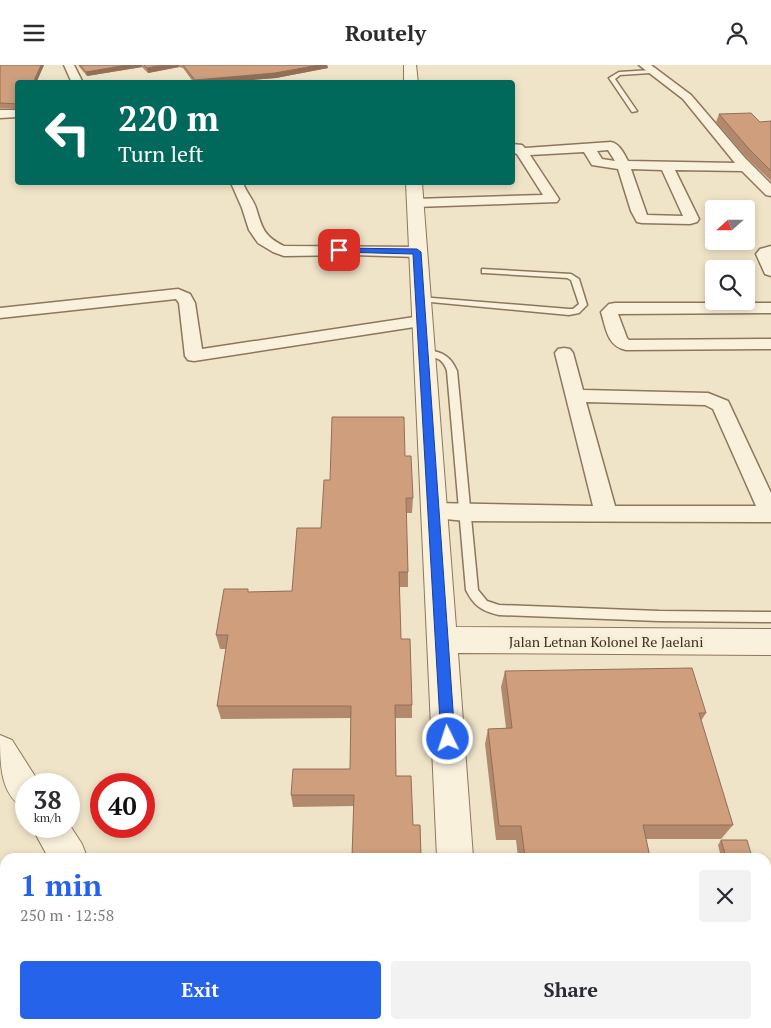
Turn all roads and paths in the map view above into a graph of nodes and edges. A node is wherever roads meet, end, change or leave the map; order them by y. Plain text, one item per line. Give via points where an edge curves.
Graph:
1 (69, 65) edge
2 (410, 65) edge
3 (647, 68) edge
4 (76, 80) edge
5 (411, 80) edge
6 (634, 111) dead end
7 (15, 113) edge
8 (0, 114) edge
9 (516, 147) edge
10 (588, 147) junction
11 (667, 166) junction
12 (623, 167) junction
13 (746, 167) junction
14 (237, 185) edge
15 (771, 192) edge
16 (414, 193) edge
17 (771, 251) edge
18 (417, 252) junction
19 (485, 271) dead end
20 (771, 271) edge
21 (771, 308) edge
22 (420, 310) junction
23 (0, 313) edge
24 (771, 344) edge
25 (423, 353) junction
26 (564, 353) dead end
27 (576, 396) junction
28 (433, 511) junction
29 (466, 513) junction
30 (606, 513) junction
31 (770, 514) edge
32 (771, 617) edge
33 (441, 640) junction
34 (771, 642) edge
35 (0, 751) edge
36 (15, 774) edge
37 (57, 838) edge
38 (66, 853) edge
39 (455, 853) edge

1 - 4 street
2 - 5 street
3 - 6 lane via 612,78
3 - 13 street via 687,97
7 - 8 street
9 - 10 street
9 - 16 street via 552,199
10 - 12 street via 598,163
10 - 12 street via 611,146
11 - 12 street
11 - 12 street via 690,220 642,219
11 - 13 street
13 - 15 street
14 - 18 street via 255,229 273,248 284,251
16 - 18 street
17 - 20 street via 764,254
18 - 22 street
19 - 22 lane via 568,276 575,279 583,305 569,312
21 - 24 street via 615,308 609,312 619,341 626,345
22 - 23 street via 194,356 187,303 178,294
22 - 25 street
25 - 28 street
25 - 29 lane via 443,356 452,371
26 - 27 street
27 - 30 street
27 - 31 street via 708,399 721,405
28 - 29 street
28 - 33 street
29 - 30 street
29 - 32 lane via 472,590 476,600 485,607 659,616
30 - 31 street
33 - 34 street, Jalan Letnan Kolonel Re Jaelani
33 - 39 street
35 - 36 street
37 - 38 street

